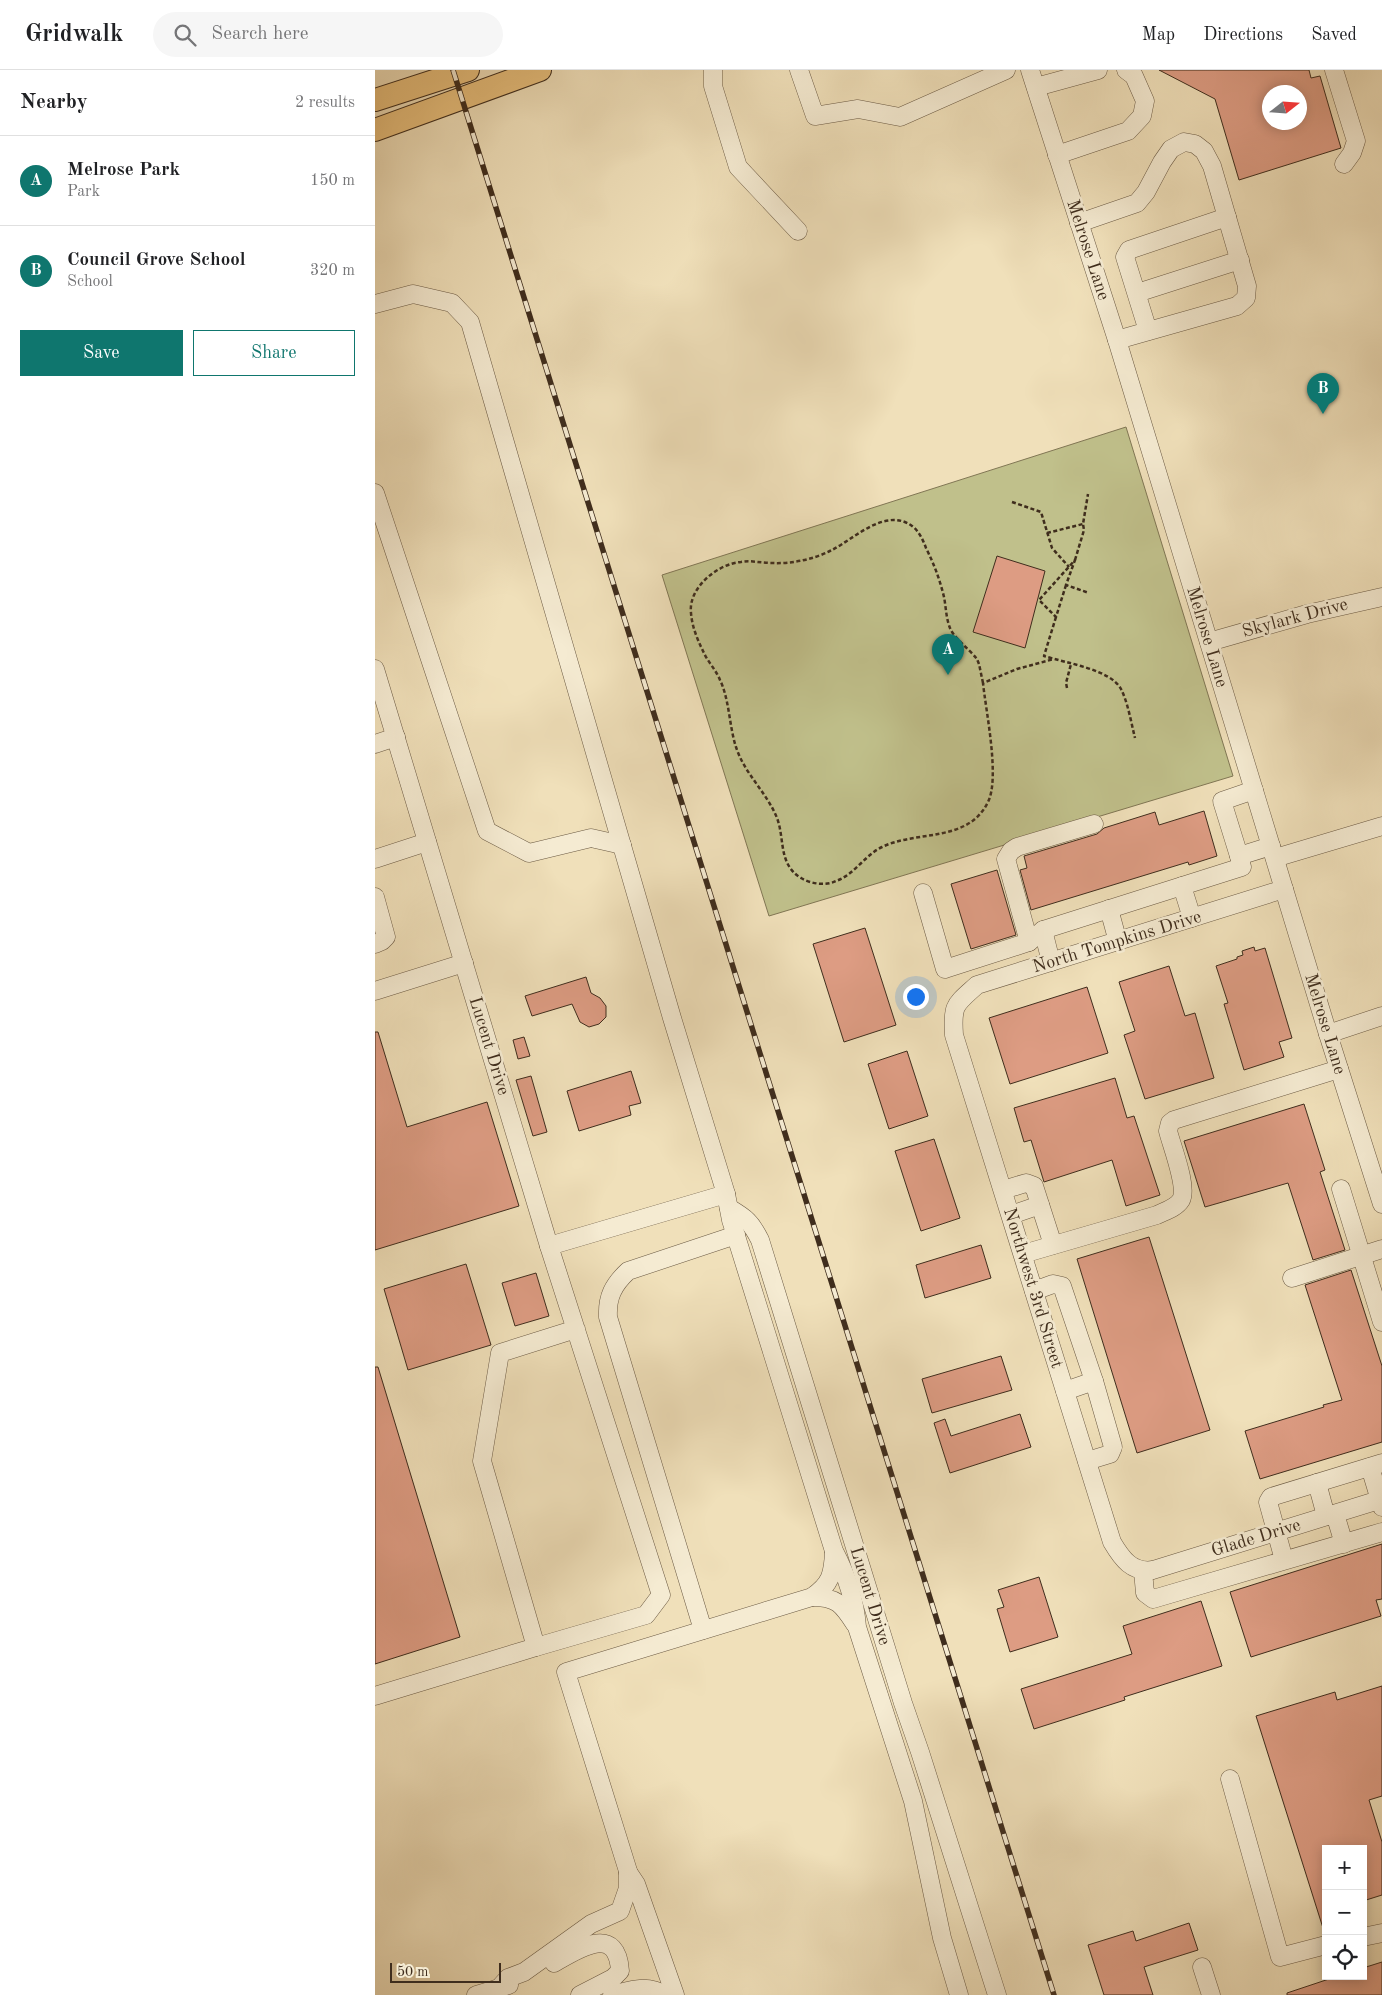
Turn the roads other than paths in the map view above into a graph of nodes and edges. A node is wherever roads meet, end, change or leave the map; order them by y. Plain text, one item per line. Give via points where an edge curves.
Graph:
1 (468, 70) edge
2 (540, 70) edge
3 (713, 70) edge
4 (799, 70) edge
5 (1006, 70) edge
6 (1030, 70) edge
7 (1098, 70) edge
8 (1126, 70) edge
9 (1334, 70) edge
10 (1036, 87) junction
11 (375, 100) edge
12 (375, 130) edge
13 (1057, 155) junction
14 (1344, 164) dead end
15 (1227, 217) junction
16 (1079, 223) junction
17 (798, 231) dead end
18 (1240, 260) junction
19 (1137, 293) junction
20 (375, 304) edge
21 (1149, 331) junction
22 (1117, 340) junction
23 (375, 493) edge
24 (1382, 596) edge
25 (1209, 642) junction
26 (375, 669) edge
27 (396, 737) junction
28 (375, 744) edge
29 (1254, 790) junction
30 (1094, 824) dead end
31 (1382, 826) edge
32 (427, 842) junction
33 (622, 845) junction
34 (1273, 852) junction
35 (1239, 856) junction
36 (375, 859) edge
37 (1182, 886) junction
38 (1284, 889) junction
39 (923, 893) dead end
40 (375, 897) edge
41 (1109, 909) junction
42 (1192, 918) junction
43 (1043, 930) junction
44 (1029, 942) junction
45 (1118, 942) junction
46 (375, 944) edge
47 (1008, 949) junction
48 (970, 961) junction
49 (1051, 962) junction
50 (464, 963) junction
51 (1015, 974) junction
52 (977, 986) junction
53 (375, 992) edge
54 (956, 1004) joint
55 (1382, 1016) edge
56 (1328, 1034) junction
57 (1339, 1069) junction
58 (1341, 1189) dead end
59 (1003, 1190) junction
60 (728, 1201) junction
61 (1382, 1204) edge
62 (1040, 1205) junction
63 (1011, 1215) junction
64 (736, 1235) junction
65 (1053, 1245) junction
66 (549, 1246) junction
67 (1382, 1248) edge
68 (1023, 1254) junction
69 (1361, 1255) junction
70 (1292, 1278) dead end
71 (1034, 1291) junction
72 (1382, 1322) edge
73 (576, 1329) junction
74 (1094, 1381) junction
75 (1065, 1391) junction
76 (1087, 1461) junction
77 (1376, 1465) edge
78 (1317, 1483) junction
79 (1381, 1502) edge
80 (1330, 1515) junction
81 (1277, 1532) junction
82 (1382, 1532) edge
83 (1344, 1544) junction
84 (1236, 1545) junction
85 (834, 1551) junction
86 (1284, 1560) junction
87 (1179, 1563) junction
88 (1136, 1569) junction
89 (1244, 1573) junction
90 (1186, 1589) junction
91 (812, 1597) junction
92 (857, 1627) junction
93 (703, 1630) junction
94 (536, 1647) junction
95 (375, 1696) edge
96 (1230, 1779) dead end
97 (627, 1871) junction
98 (1382, 1933) edge
99 (1367, 1936) edge
100 (1322, 1946) edge
101 (1202, 1967) dead end
102 (499, 1988) junction
103 (475, 1995) edge
104 (581, 1995) edge
105 (587, 1995) edge
106 (612, 1995) edge
107 (665, 1995) edge
108 (675, 1995) edge
109 (959, 1995) edge
110 (997, 1995) edge
111 (1211, 1995) edge

1 - 11 main road
2 - 12 main road
3 - 17 street via 713,86 738,167
4 - 5 street via 815,116 858,109 900,117
6 - 10 street, Melrose Lane
7 - 10 street
8 - 13 street via 1134,76 1145,101 1142,116 1128,131
9 - 14 street via 1356,141
10 - 13 street, Melrose Lane
13 - 16 street, Melrose Lane
15 - 16 street via 1212,166 1204,151 1195,144 1184,142 1171,149 1137,203
15 - 18 street
15 - 19 street via 1129,250 1125,257
16 - 22 street, Melrose Lane
18 - 19 street
18 - 21 street via 1247,286 1246,298 1237,306
19 - 21 street
20 - 33 street via 413,294 452,303 470,322
21 - 22 street
22 - 25 street, Melrose Lane
23 - 33 street via 487,831 529,853 591,838
24 - 25 street, Skylark Drive
25 - 29 street, Melrose Lane
26 - 27 street, Lucent Drive
27 - 28 street
27 - 32 street, Lucent Drive
29 - 34 street, Melrose Lane
29 - 35 street via 1221,801
30 - 44 street via 1017,847 1006,859
31 - 34 street
32 - 36 street
32 - 50 street, Lucent Drive
33 - 60 street
34 - 35 street
34 - 38 street, Melrose Lane
35 - 37 street via 1242,868
37 - 41 street
37 - 42 street
38 - 42 street, North Tompkins Drive
38 - 56 street, Melrose Lane
39 - 48 street via 945,969
40 - 46 street via 386,937
41 - 43 street
41 - 45 street
42 - 45 street, North Tompkins Drive
43 - 44 street
43 - 49 street
44 - 47 street
45 - 49 street, North Tompkins Drive
47 - 48 street
47 - 51 street
48 - 52 street
49 - 51 street, North Tompkins Drive
50 - 53 street
50 - 66 street, Lucent Drive
51 - 52 street, North Tompkins Drive
52 - 54 street, North Tompkins Drive
54 - 59 street, Northwest 3rd Street via 954,1035
55 - 56 street
56 - 57 street, Melrose Lane
57 - 61 street, Melrose Lane
57 - 65 street via 1174,1120 1168,1131 1184,1188 1181,1200 1157,1215
58 - 69 street
59 - 62 street via 1030,1183
59 - 63 street, Northwest 3rd Street
60 - 64 street
60 - 66 street
60 - 110 street, Lucent Drive via 753,1225 760,1240
62 - 63 street
62 - 65 street
63 - 68 street, Northwest 3rd Street
64 - 85 street
64 - 93 street via 628,1271 617,1281 608,1304 608,1317
65 - 68 street
66 - 73 street, Lucent Drive
67 - 69 street
68 - 71 street, Northwest 3rd Street
69 - 70 street
69 - 72 street
71 - 74 street via 1053,1284 1062,1286
71 - 75 street, Northwest 3rd Street
73 - 94 street via 500,1353 482,1461
73 - 94 street, Lucent Drive via 661,1595 646,1615
74 - 75 street
74 - 76 street via 1113,1446 1110,1454
75 - 76 street, Northwest 3rd Street
76 - 88 street, Northwest 3rd Street via 1112,1542 1120,1556
77 - 78 street
77 - 79 street
78 - 80 street
78 - 81 street via 1271,1497 1268,1502
79 - 80 street, Glade Drive
80 - 81 street, Glade Drive
80 - 83 street
81 - 84 street, Glade Drive
81 - 86 street
82 - 83 street
83 - 86 street
84 - 87 street, Glade Drive
84 - 89 street
85 - 91 street via 831,1578
85 - 92 street via 856,1610
86 - 89 street
87 - 88 street, Glade Drive
87 - 90 street
88 - 90 street via 1145,1593 1153,1599
89 - 90 street
91 - 92 street via 835,1600
91 - 93 street
92 - 109 street via 913,1801 942,1938
93 - 97 street via 566,1672
94 - 95 street
96 - 100 street via 1280,1957
97 - 102 street via 628,1888 620,1911 591,1924 524,1972 508,1978
97 - 108 street via 636,1884
98 - 99 street
101 - 111 street
102 - 103 street
102 - 104 street via 534,1975 582,1946 597,1942 607,1945 619,1958 620,1971
104 - 105 street
106 - 107 street via 638,1988 653,1988

